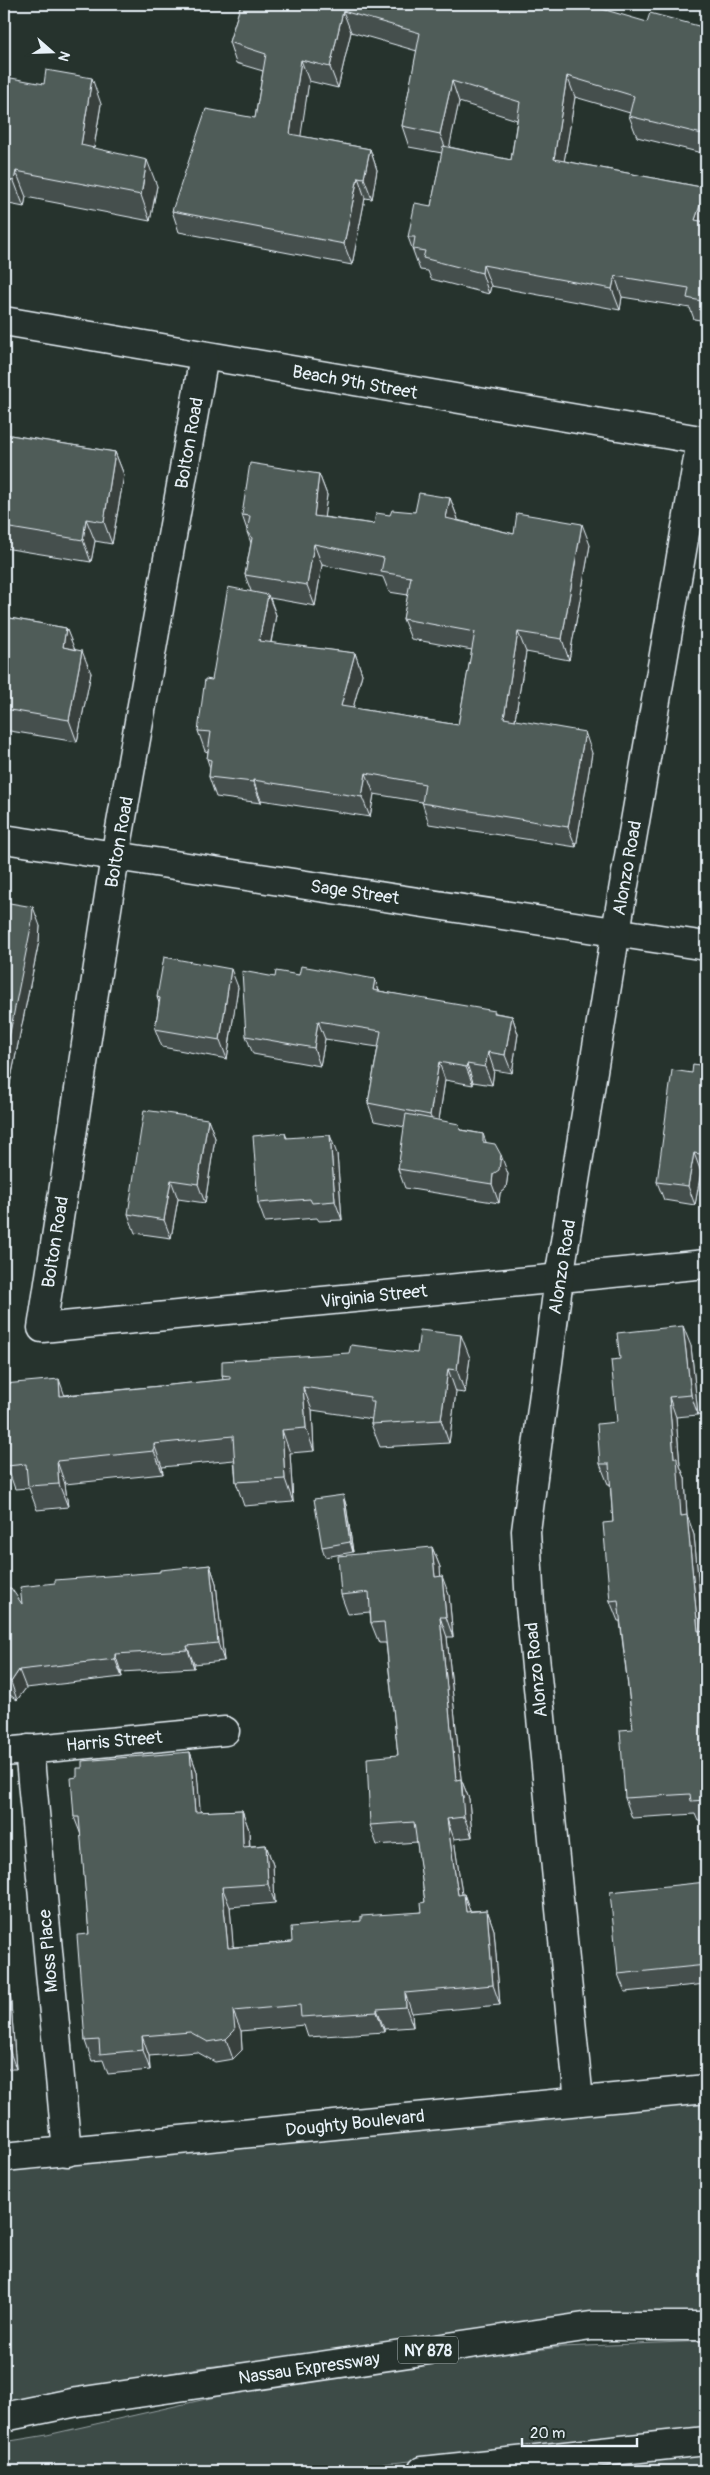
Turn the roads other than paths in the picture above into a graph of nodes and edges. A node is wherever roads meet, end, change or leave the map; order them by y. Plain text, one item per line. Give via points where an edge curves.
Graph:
1 (4, 321) edge
2 (204, 356) junction
3 (704, 441) edge
4 (4, 839) edge
5 (115, 857) junction
6 (616, 931) junction
7 (706, 946) edge
8 (706, 1264) edge
9 (559, 1278) junction
10 (42, 1328) joint
11 (225, 1730) dead end
12 (16, 1750) edge
13 (706, 2089) edge
14 (579, 2101) junction
15 (67, 2152) junction
16 (4, 2157) edge
17 (706, 2326) edge
18 (4, 2417) edge
19 (706, 2441) edge
20 (422, 2471) edge

1 - 2 main road, Beach 9th Street
2 - 3 main road, Beach 9th Street
2 - 5 main road, Bolton Road
3 - 6 main road, Alonzo Road
4 - 5 main road, Sage Street
5 - 6 main road, Sage Street
5 - 10 main road, Bolton Road
6 - 7 main road, Sage Street
6 - 9 main road, Alonzo Road
8 - 9 main road, Virginia Street
9 - 10 main road, Virginia Street
9 - 14 main road, Alonzo Road via 526,1532 530,1606
11 - 12 main road, Harris Street
12 - 15 main road, Moss Place
13 - 14 main road, Doughty Boulevard
14 - 15 main road, Doughty Boulevard
15 - 16 main road, Doughty Boulevard
17 - 18 main road, Nassau Expressway / NY 878 via 591,2326 77,2402
19 - 20 main road

